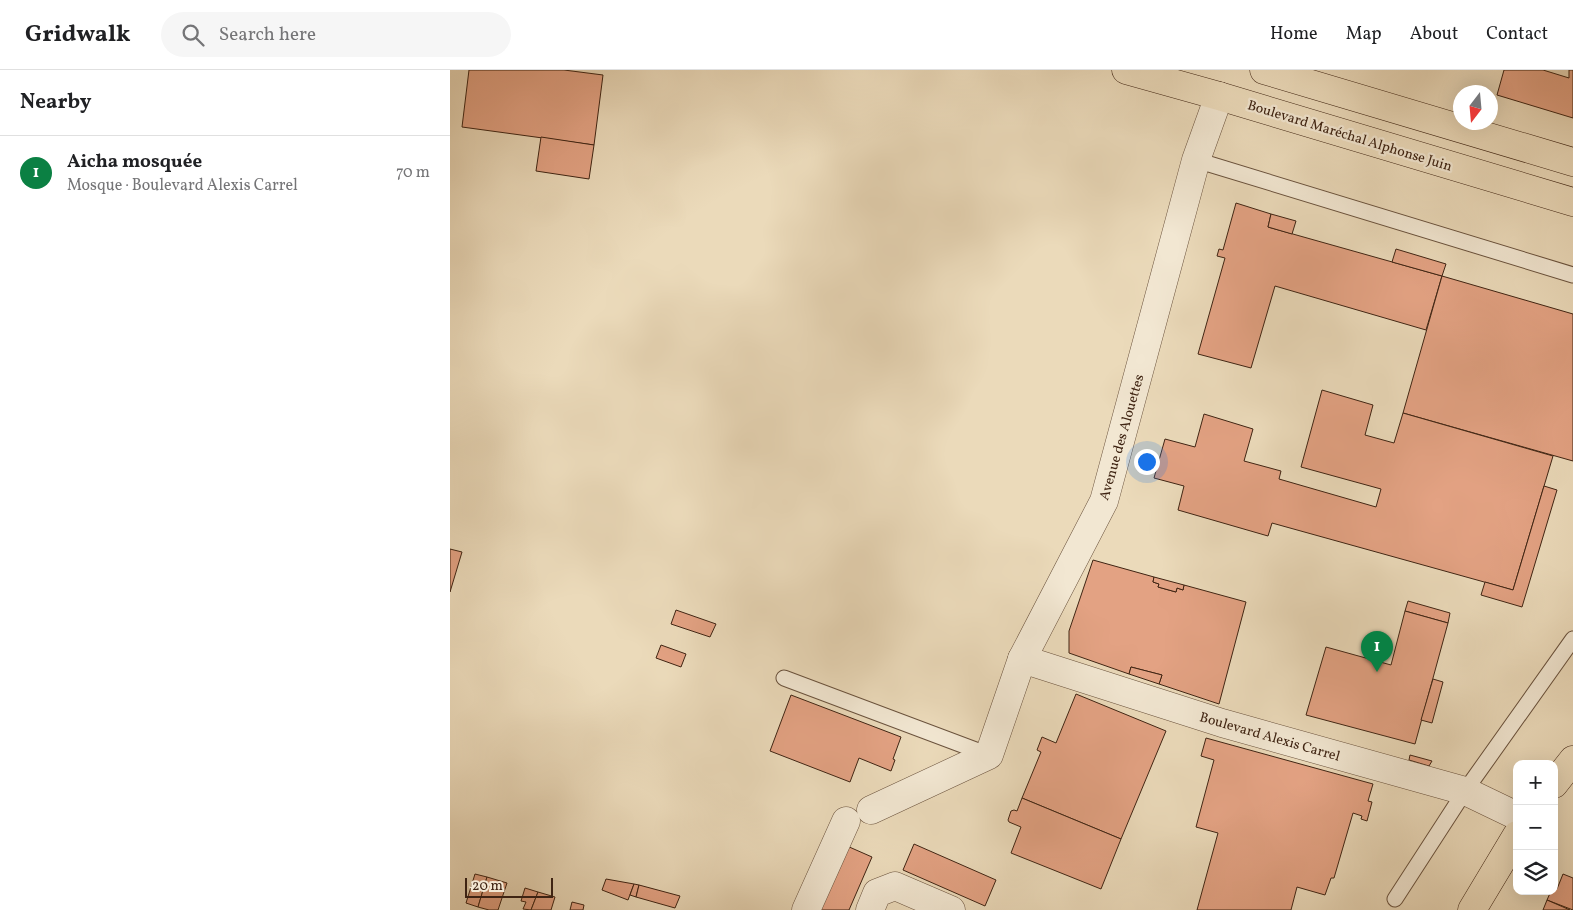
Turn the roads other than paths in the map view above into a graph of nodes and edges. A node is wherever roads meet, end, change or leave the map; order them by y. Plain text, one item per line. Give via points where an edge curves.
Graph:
1 (1126, 70) edge
2 (1264, 70) edge
3 (1219, 96) junction
4 (1196, 160) junction
5 (1573, 162) edge
6 (1573, 202) edge
7 (1573, 275) edge
8 (1573, 638) edge
9 (1022, 659) junction
10 (784, 678) dead end
11 (989, 755) junction
12 (1573, 760) edge
13 (1558, 779) edge
14 (1465, 791) junction
15 (871, 810) dead end
16 (1513, 814) edge
17 (846, 821) dead end
18 (1513, 843) edge
19 (1395, 900) dead end
20 (806, 910) edge
21 (870, 910) edge
22 (951, 910) edge
23 (1472, 910) edge

1 - 3 main road, Boulevard Maréchal Alphonse Juin
2 - 5 main road
3 - 4 street, Avenue des Alouettes
3 - 6 main road, Boulevard Maréchal Alphonse Juin
4 - 7 lane
4 - 9 street, Avenue des Alouettes via 1104,501
8 - 14 lane
9 - 11 street, Avenue des Alouettes
9 - 14 street, Boulevard Alexis Carrel via 1222,724
10 - 11 lane
11 - 15 street
12 - 13 main road
14 - 16 street, Boulevard Alexis Carrel
14 - 19 lane
17 - 20 street
18 - 23 main road
21 - 22 street via 877,893 895,886

